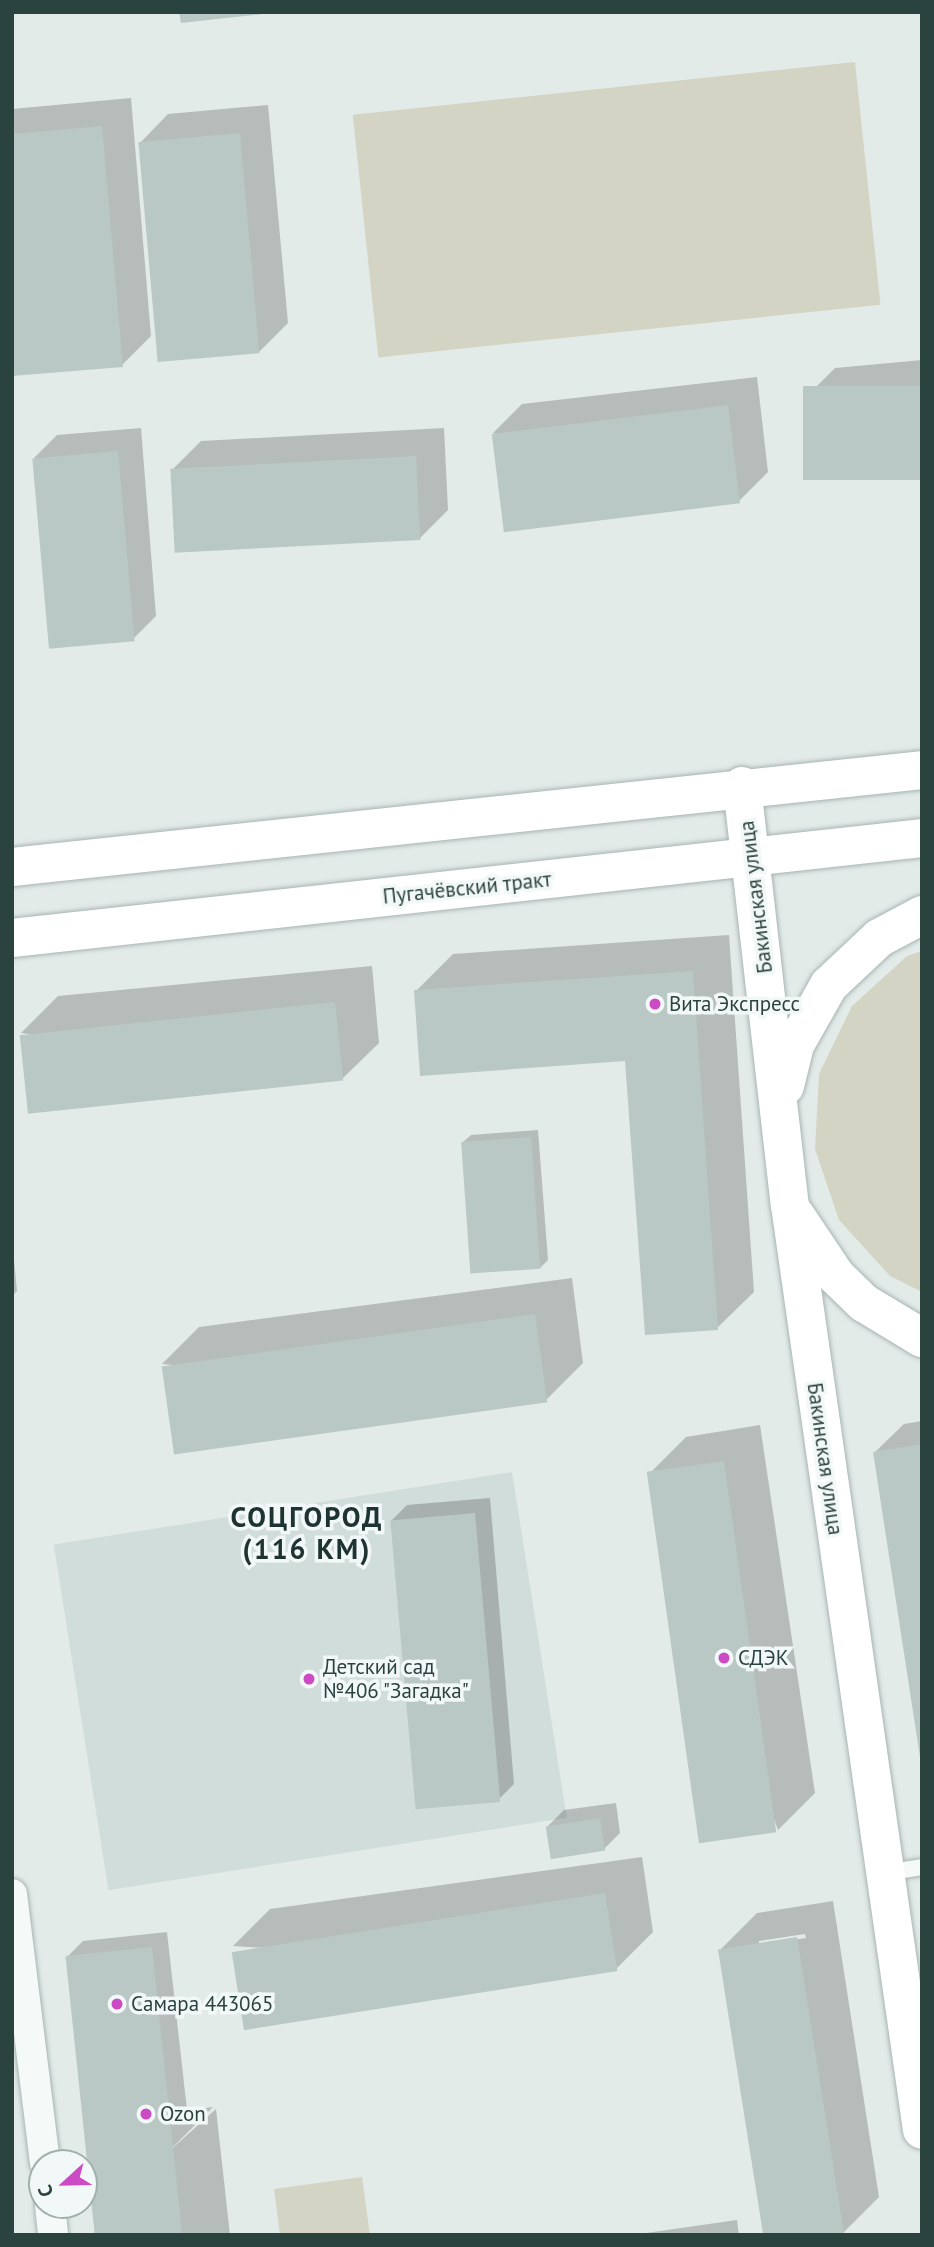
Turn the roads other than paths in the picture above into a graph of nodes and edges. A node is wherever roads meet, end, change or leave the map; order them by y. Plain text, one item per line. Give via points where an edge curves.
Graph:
1 (922, 770) edge
2 (742, 786) junction
3 (922, 838) edge
4 (752, 856) junction
5 (12, 867) edge
6 (922, 915) edge
7 (12, 938) edge
8 (781, 1113) junction
9 (790, 1205) junction
10 (922, 1338) edge
11 (922, 1867) edge
12 (882, 1873) junction
13 (12, 1894) edge
14 (23, 2066) edge
15 (922, 2130) edge
16 (42, 2149) edge

1 - 2 main road
2 - 4 main road, Бакинская улица
2 - 5 main road
3 - 4 main road, Пугачёвский тракт
4 - 7 main road, Пугачёвский тракт
4 - 8 main road, Бакинская улица
6 - 8 main road via 879,937 829,985 795,1045
8 - 9 main road, Бакинская улица
9 - 10 main road via 836,1276 864,1303
9 - 12 main road, Бакинская улица
11 - 12 lane
12 - 15 main road, Бакинская улица
13 - 14 street
14 - 16 street

